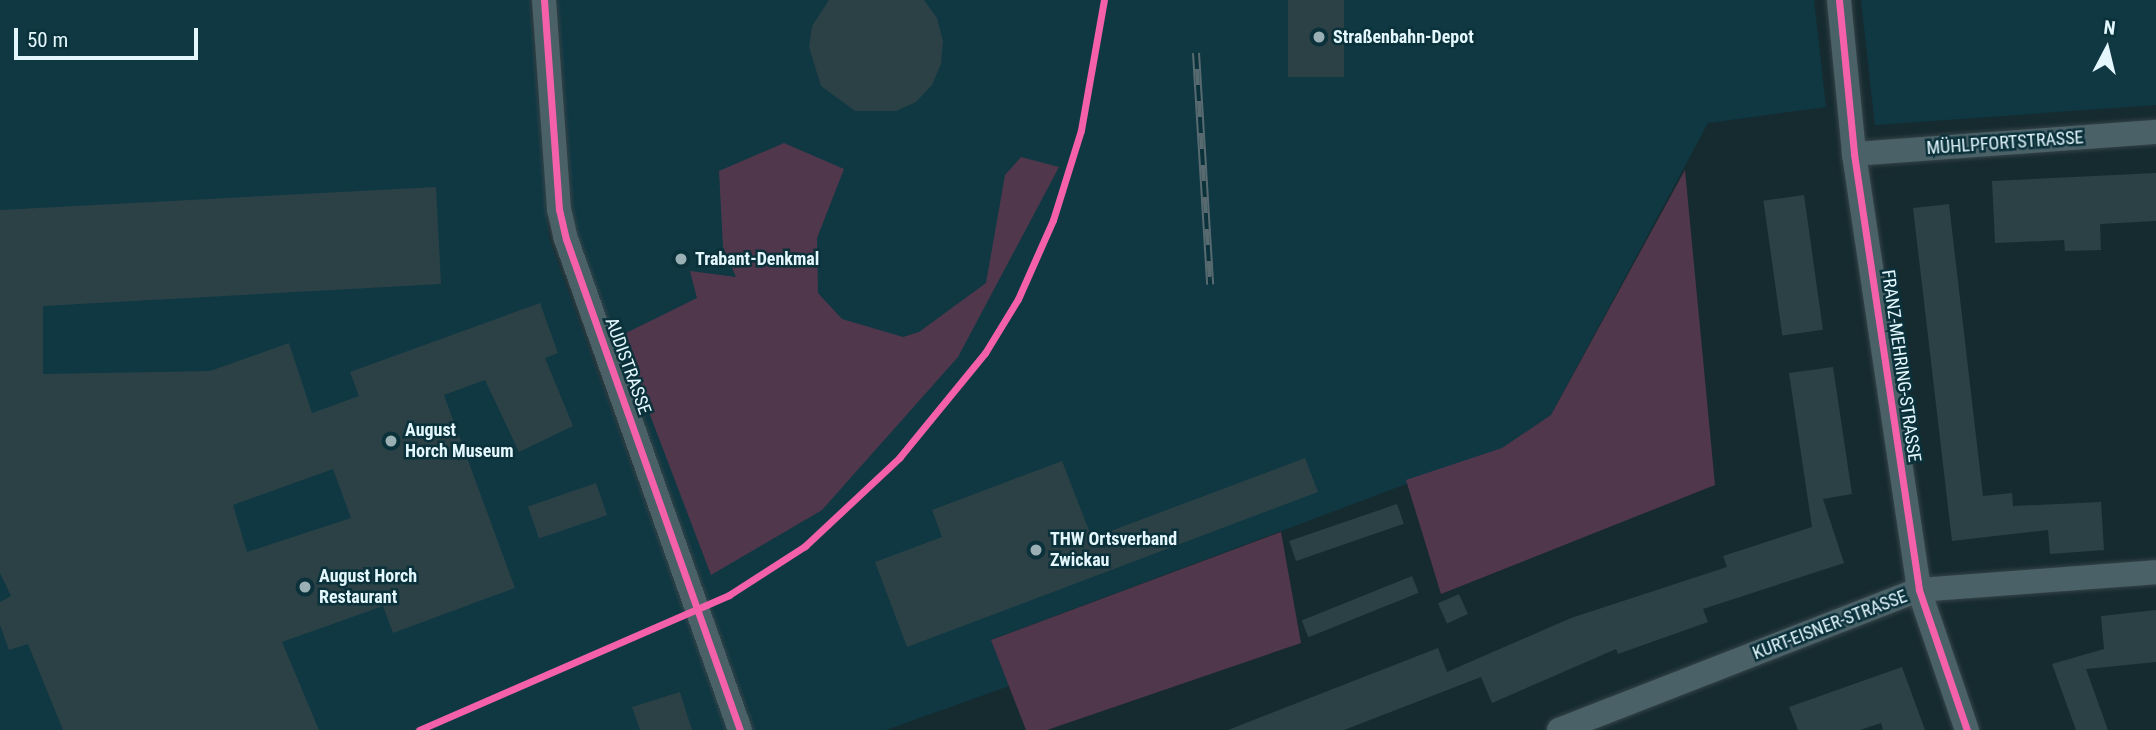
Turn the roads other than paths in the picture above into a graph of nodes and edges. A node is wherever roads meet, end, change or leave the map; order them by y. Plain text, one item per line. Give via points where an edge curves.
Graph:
1 (544, 0) edge
2 (1839, 0) edge
3 (2156, 132) edge
4 (1854, 154) junction
5 (2156, 572) edge
6 (1919, 590) junction
7 (740, 730) edge
8 (1559, 730) edge
9 (1966, 730) edge

1 - 7 street, AUDISTRASSE via 559,209 566,239
2 - 4 street, FRANZ-MEHRING-STRASSE
3 - 4 street, MÜHLPFORTSTRASSE
4 - 6 street, FRANZ-MEHRING-STRASSE
5 - 6 street, KURT-EISNER-STRASSE
6 - 8 street, KURT-EISNER-STRASSE
6 - 9 street, FRANZ-MEHRING-STRASSE

